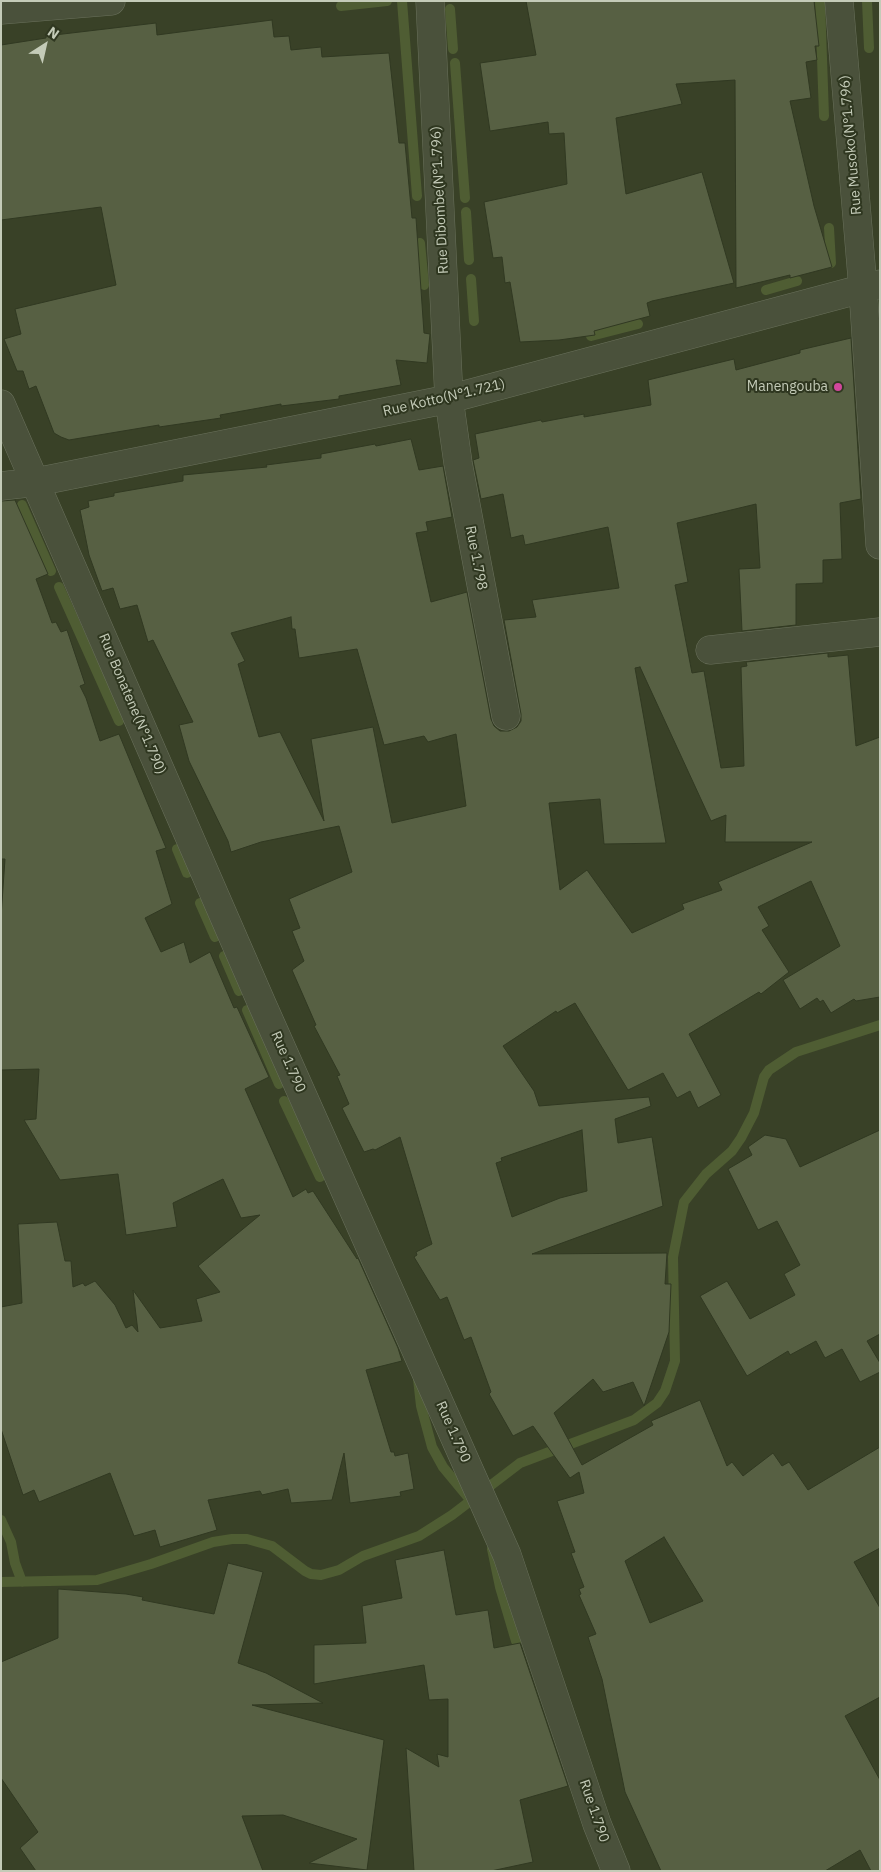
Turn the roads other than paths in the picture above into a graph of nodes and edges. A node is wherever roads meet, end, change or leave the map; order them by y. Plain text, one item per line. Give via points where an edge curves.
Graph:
1 (111, 1) edge
2 (430, 1) edge
3 (839, 1) edge
4 (1, 10) edge
5 (871, 287) edge
6 (449, 399) junction
7 (1, 404) edge
8 (36, 482) junction
9 (1, 486) edge
10 (880, 545) edge
11 (880, 632) edge
12 (710, 650) dead end
13 (506, 716) dead end
14 (262, 1004) joint
15 (616, 1871) edge

1 - 4 street
2 - 6 street, Rue Dibombe(N°1.796)
3 - 5 street, Rue Musoko(N°1.796)
5 - 6 street, Rue Kotto(N°1.721)
5 - 10 street, Rue Musoko(N°1.796)
6 - 8 street, Rue Kotto(N°1.721)
6 - 13 street, Rue 1.798
7 - 8 street, Rue Bonatene(N°1.790)
8 - 9 street, Rue Kotto(N°1.721)
8 - 14 street, Rue Bonatene(N°1.790)
11 - 12 street
14 - 15 street, Rue 1.790 via 507,1555 597,1824

